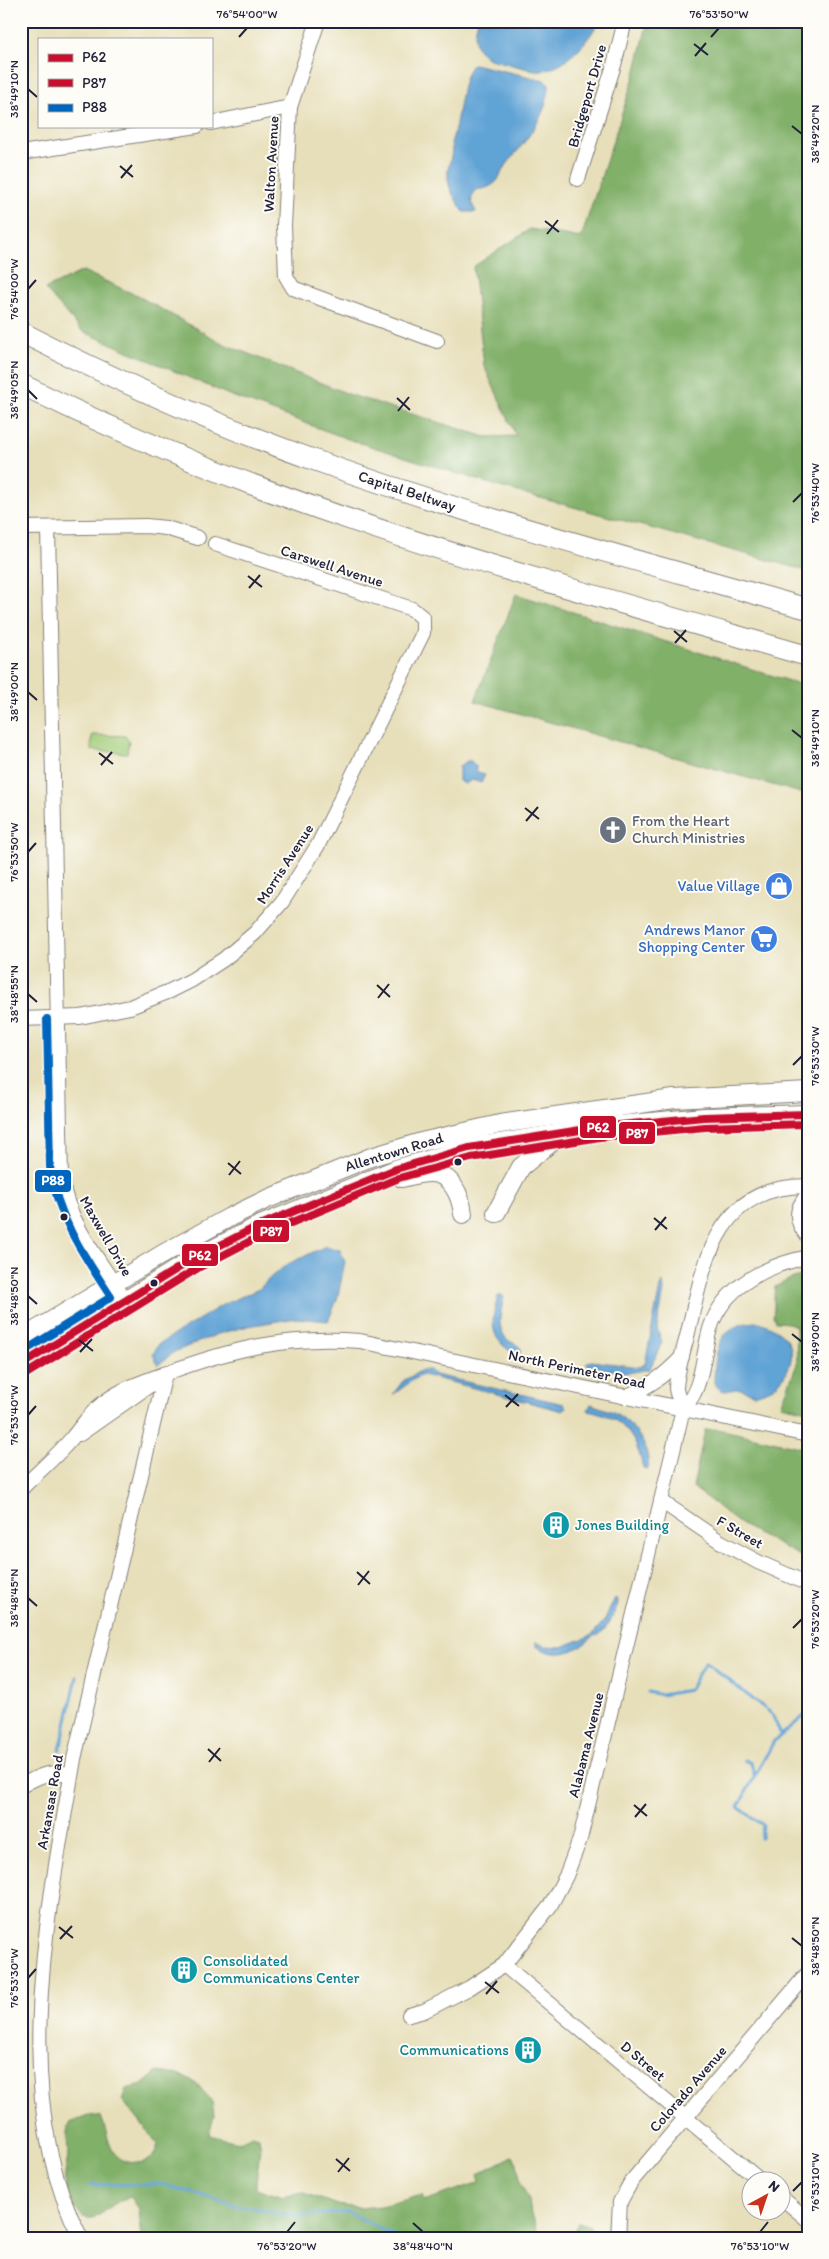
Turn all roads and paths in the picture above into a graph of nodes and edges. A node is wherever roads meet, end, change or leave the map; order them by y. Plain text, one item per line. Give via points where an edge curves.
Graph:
1 (318, 21) edge
2 (625, 21) edge
3 (290, 107) junction
4 (212, 123) edge
5 (184, 128) edge
6 (21, 153) edge
7 (578, 179) dead end
8 (21, 332) edge
9 (437, 341) dead end
10 (21, 384) edge
11 (21, 528) edge
12 (48, 528) junction
13 (198, 538) dead end
14 (215, 544) dead end
15 (808, 609) edge
16 (423, 633) joint
17 (808, 656) edge
18 (57, 1018) junction
19 (21, 1019) edge
20 (808, 1092) edge
21 (808, 1114) edge
22 (564, 1133) junction
23 (808, 1186) edge
24 (808, 1194) edge
25 (319, 1200) junction
26 (496, 1213) dead end
27 (463, 1214) dead end
28 (808, 1237) edge
29 (808, 1257) edge
30 (114, 1283) junction
31 (125, 1300) junction
32 (21, 1339) edge
33 (683, 1357) junction
34 (21, 1365) edge
35 (165, 1374) junction
36 (625, 1396) junction
37 (683, 1409) junction
38 (808, 1435) edge
39 (21, 1489) edge
40 (661, 1501) junction
41 (808, 1584) edge
42 (71, 1774) junction
43 (21, 1786) edge
44 (504, 1965) junction
45 (808, 1974) edge
46 (409, 2015) dead end
47 (686, 2117) junction
48 (750, 2172) edge
49 (792, 2206) edge
50 (808, 2220) edge
51 (81, 2238) edge
52 (618, 2238) edge

1 - 3 street, Walton Avenue
2 - 7 street, Bridgeport Drive
3 - 4 street
3 - 9 street, Walton Avenue via 284,267 293,288
5 - 6 street
8 - 15 highway, Capital Beltway via 188,411 318,461 479,514
10 - 17 highway via 170,453 326,512 518,574
11 - 12 street
12 - 13 street via 160,527
12 - 18 street, Maxwell Drive
14 - 16 street, Carswell Avenue via 412,609 423,618
16 - 18 street, Morris Avenue via 325,833 271,917 224,959 170,991 111,1012
18 - 19 street, Morris Avenue
18 - 30 street, Maxwell Drive via 62,1189 80,1229
20 - 30 main road, Allentown Road via 648,1102 500,1124 421,1142 372,1157 265,1200
21 - 22 main road, Allentown Road via 704,1117
22 - 25 main road, Allentown Road via 462,1150 396,1169
22 - 26 main road via 521,1167
23 - 33 street via 777,1188 762,1194 747,1203 722,1227 701,1274
24 - 28 street via 800,1203 797,1218
25 - 27 main road via 431,1172 450,1182 462,1201
25 - 31 main road, Allentown Road via 215,1247
29 - 37 street via 753,1276 733,1292 710,1328 694,1393
30 - 31 street, Maxwell Drive
30 - 32 main road, Allentown Road
31 - 34 main road, Allentown Road
33 - 36 street via 663,1377
33 - 37 street via 676,1389
35 - 36 street, North Perimeter Road via 265,1344 320,1338 360,1340
35 - 39 street, North Perimeter Road via 87,1431 72,1438
35 - 42 street, Arkansas Road
36 - 37 street, North Perimeter Road
37 - 38 street, North Perimeter Road
37 - 40 street, Alabama Avenue
40 - 41 street, F Street via 721,1542
40 - 44 street, Alabama Avenue via 580,1839 550,1906
42 - 43 street via 48,1773
42 - 51 street, Arkansas Road via 46,1938 40,2077 45,2127 56,2177
44 - 46 street, Alabama Avenue via 469,1988 424,2011
44 - 47 street, D Street
45 - 47 street, Colorado Avenue
47 - 48 street, D Street
47 - 52 street, Colorado Avenue via 645,2163 623,2196
49 - 50 street

